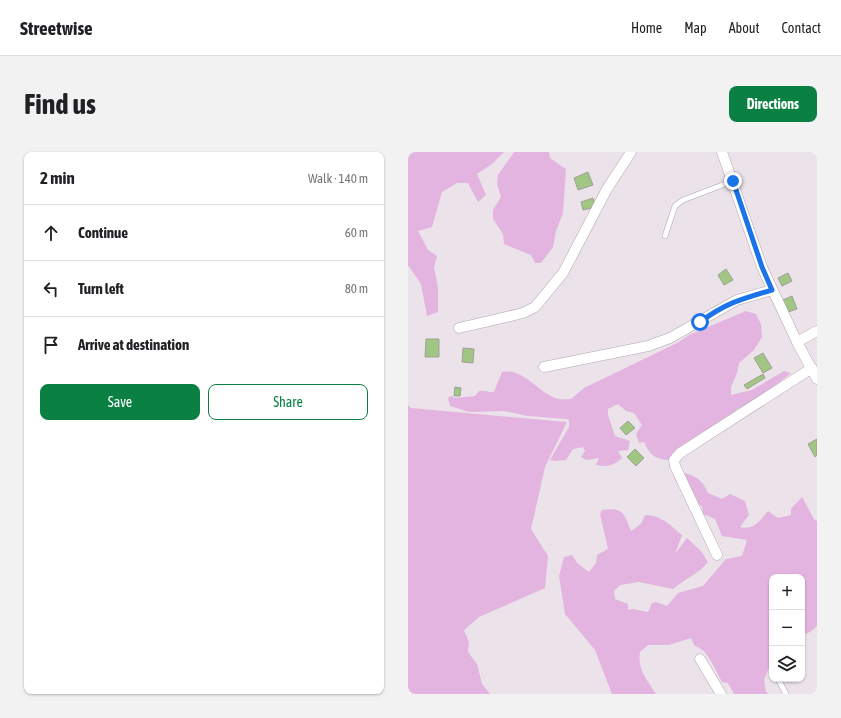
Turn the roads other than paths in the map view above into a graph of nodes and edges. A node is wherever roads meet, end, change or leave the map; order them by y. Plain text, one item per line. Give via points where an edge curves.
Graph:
1 (631, 152) edge
2 (722, 152) edge
3 (733, 181) junction
4 (665, 236) dead end
5 (772, 290) junction
6 (459, 328) dead end
7 (817, 332) edge
8 (797, 342) junction
9 (544, 367) dead end
10 (812, 368) junction
11 (817, 379) edge
12 (717, 555) dead end
13 (700, 659) dead end
14 (780, 682) edge
15 (721, 694) edge
16 (786, 694) edge

1 - 6 street via 607,189 563,273 535,307 523,313
2 - 3 street
3 - 4 lane via 683,200 676,206
3 - 5 street
5 - 8 street
5 - 9 street via 737,300 670,338 648,346
7 - 8 street
8 - 10 street
10 - 11 street
10 - 12 street via 680,453 674,460
13 - 15 street
14 - 16 lane

